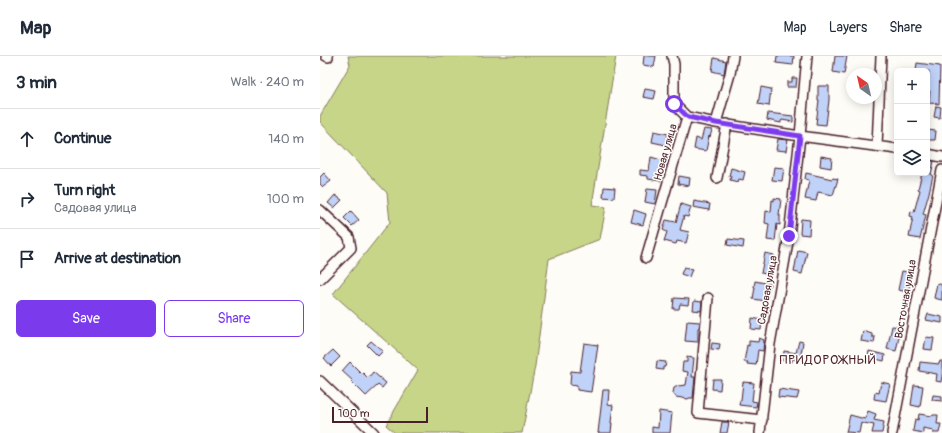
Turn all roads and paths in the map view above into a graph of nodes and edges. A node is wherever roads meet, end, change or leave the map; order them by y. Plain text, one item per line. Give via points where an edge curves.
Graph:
1 (672, 56) edge
2 (733, 56) edge
3 (807, 56) edge
4 (881, 56) edge
5 (688, 117) junction
6 (716, 123) junction
7 (727, 124) junction
8 (800, 136) junction
9 (877, 146) junction
10 (894, 149) edge
11 (930, 155) edge
12 (942, 157) edge
13 (942, 170) edge
14 (717, 178) dead end
15 (320, 210) edge
16 (646, 258) dead end
17 (320, 279) edge
18 (708, 298) dead end
19 (320, 381) edge
20 (762, 420) junction
21 (374, 433) edge
22 (760, 433) edge
23 (892, 433) edge

1 - 5 street, Новая улица via 674,104
2 - 6 street
3 - 8 street, Садовая улица
4 - 9 street
5 - 6 street
5 - 16 street, Новая улица
6 - 7 street
7 - 8 street
7 - 14 street
8 - 9 street
8 - 20 street, Садовая улица via 789,236 770,344
9 - 10 street
11 - 12 street
13 - 23 street, Восточная улица
15 - 17 street via 349,237 351,248
18 - 20 street via 698,413
19 - 21 street
20 - 22 street, Садовая улица

